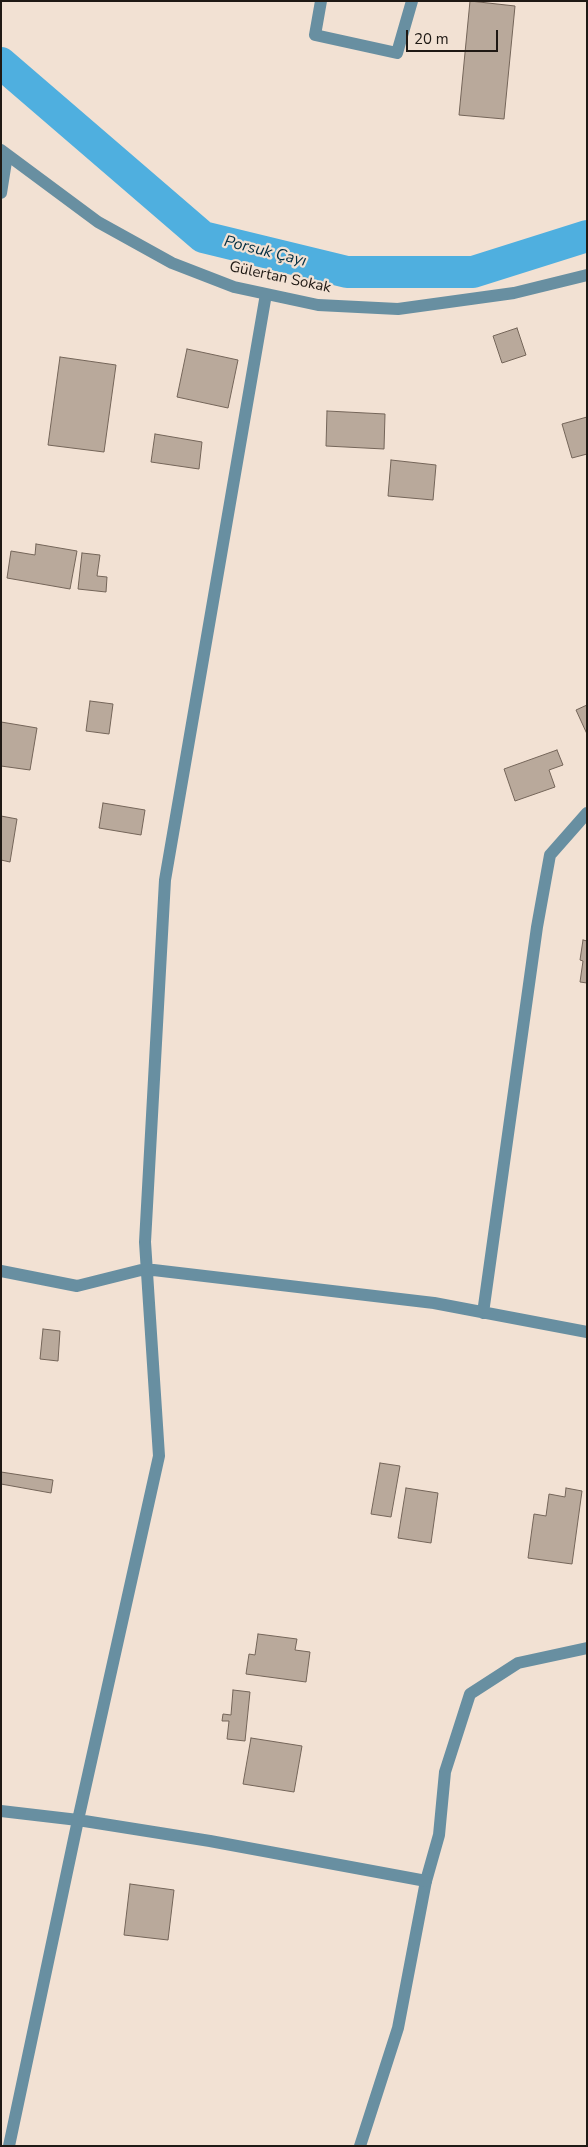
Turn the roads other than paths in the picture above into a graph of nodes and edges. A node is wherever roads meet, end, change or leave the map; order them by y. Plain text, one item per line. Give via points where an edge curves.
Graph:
1 (321, 1) edge
2 (412, 1) edge
3 (4, 153) edge
4 (1, 193) edge
5 (587, 275) edge
6 (266, 294) junction
7 (587, 813) edge
8 (145, 1269) junction
9 (1, 1270) edge
10 (482, 1313) junction
11 (587, 1332) edge
12 (587, 1648) edge
13 (1, 1811) edge
14 (78, 1820) junction
15 (426, 1881) junction
16 (9, 2146) edge
17 (360, 2146) edge

1 - 2 street via 314,35 397,53
3 - 4 street
3 - 6 street, Gülertan Sokak via 98,222 172,263 234,287
5 - 6 street, Gülertan Sokak via 514,293 398,309 318,305
6 - 8 street via 165,880
7 - 10 street via 550,855
8 - 9 street via 77,1286
8 - 10 street via 434,1304
8 - 14 street via 158,1456
10 - 11 street
12 - 15 street via 518,1663 470,1694 445,1772 439,1834
13 - 14 street
14 - 15 street
14 - 16 street
15 - 17 street via 398,2028

